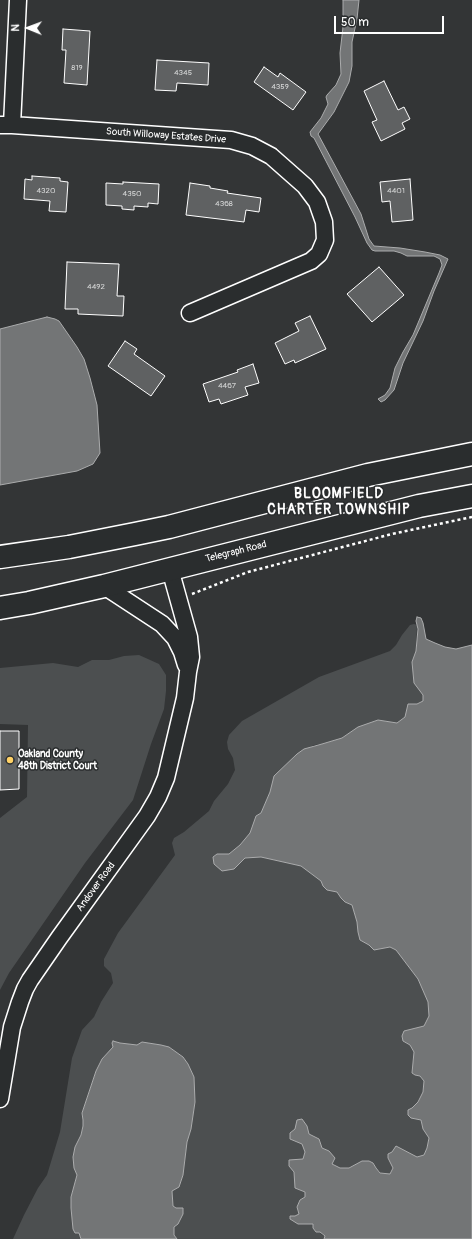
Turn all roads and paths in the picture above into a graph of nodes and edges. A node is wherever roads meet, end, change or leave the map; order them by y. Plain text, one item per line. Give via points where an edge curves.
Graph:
1 (18, 0) edge
2 (6, 125) edge
3 (190, 313) dead end
4 (472, 454) edge
5 (472, 496) edge
6 (472, 517) edge
7 (0, 557) edge
8 (170, 569) junction
9 (104, 586) junction
10 (188, 595) dead end
11 (0, 608) edge
12 (188, 672) junction
13 (0, 1099) edge

1 - 2 street
2 - 3 street, South Willoway Estates Drive via 231,140 252,146 271,156 305,186 317,202 324,222 325,240 319,254 311,261
4 - 7 highway via 368,475 169,527 69,547
5 - 8 highway, Telegraph Road via 419,506
6 - 10 path via 392,534 248,572
8 - 9 highway, Telegraph Road
8 - 12 street, Andover Road via 189,637 191,658
9 - 11 highway, Telegraph Road
9 - 12 street, Andover Road via 162,624 176,638
12 - 13 street, Andover Road via 185,698 166,778 158,797 30,980 12,1027

